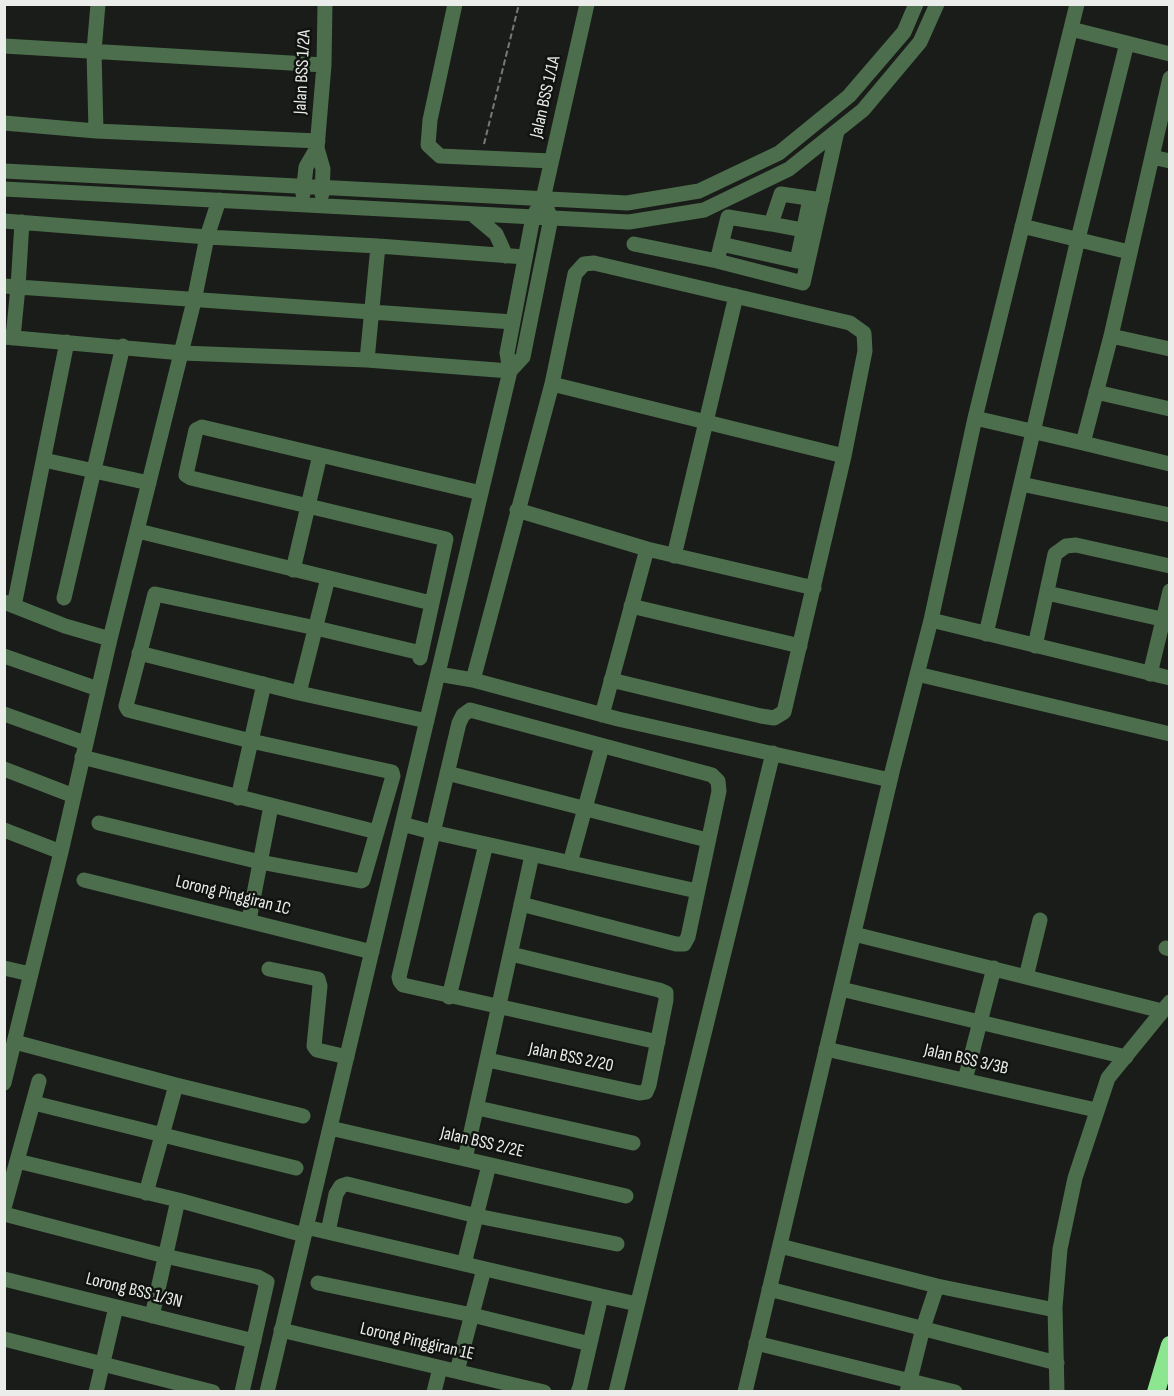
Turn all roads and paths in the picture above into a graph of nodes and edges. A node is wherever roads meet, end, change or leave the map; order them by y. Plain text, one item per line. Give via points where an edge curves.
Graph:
1 (98, 4) edge
2 (325, 4) edge
3 (455, 4) edge
4 (519, 4) edge
5 (587, 4) edge
6 (916, 4) edge
7 (937, 4) edge
8 (1077, 4) edge
9 (1071, 29) junction
10 (1127, 43) junction
11 (4, 46) edge
12 (94, 51) junction
13 (1170, 54) edge
14 (324, 65) junction
15 (1170, 78) edge
16 (1167, 102) edge
17 (4, 123) edge
18 (96, 131) junction
19 (837, 131) junction
20 (318, 144) junction
21 (1152, 157) junction
22 (481, 158) junction
23 (552, 161) junction
24 (1170, 161) edge
25 (4, 171) edge
26 (303, 186) junction
27 (322, 186) junction
28 (4, 189) edge
29 (543, 199) junction
30 (816, 199) junction
31 (219, 201) junction
32 (302, 205) junction
33 (321, 206) junction
34 (472, 214) junction
35 (533, 217) junction
36 (551, 218) junction
37 (4, 221) edge
38 (22, 222) junction
39 (771, 224) junction
40 (1022, 226) junction
41 (803, 230) junction
42 (207, 237) junction
43 (1078, 239) junction
44 (634, 243) dead end
45 (721, 244) junction
46 (378, 246) junction
47 (1129, 252) junction
48 (506, 256) junction
49 (525, 257) junction
50 (717, 261) junction
51 (11, 287) edge
52 (736, 296) junction
53 (194, 301) junction
54 (372, 311) junction
55 (513, 322) junction
56 (1111, 336) junction
57 (9, 337) edge
58 (67, 342) junction
59 (123, 346) junction
60 (1170, 349) edge
61 (182, 353) junction
62 (367, 360) junction
63 (510, 371) junction
64 (552, 384) junction
65 (1096, 392) junction
66 (1170, 409) edge
67 (975, 418) junction
68 (706, 422) junction
69 (1033, 431) junction
70 (1083, 443) junction
71 (320, 455) junction
72 (844, 456) junction
73 (44, 460) junction
74 (1170, 464) edge
75 (94, 471) junction
76 (149, 483) junction
77 (1021, 484) junction
78 (481, 493) junction
79 (308, 507) junction
80 (517, 510) junction
81 (1170, 515) edge
82 (138, 531) junction
83 (647, 549) junction
84 (674, 556) junction
85 (1170, 566) edge
86 (293, 570) junction
87 (328, 578) junction
88 (814, 588) junction
89 (1170, 591) edge
90 (1047, 592) junction
91 (64, 598) dead end
92 (431, 603) junction
93 (9, 604) edge
94 (631, 606) junction
95 (931, 620) junction
96 (1166, 620) edge
97 (316, 628) junction
98 (986, 634) junction
99 (110, 639) junction
100 (800, 646) junction
101 (1035, 646) junction
102 (139, 653) junction
103 (4, 656) edge
104 (438, 674) junction
105 (917, 674) junction
106 (1150, 674) junction
107 (1170, 678) edge
108 (473, 680) junction
109 (611, 680) junction
110 (264, 684) junction
111 (98, 690) junction
112 (299, 693) junction
113 (4, 714) edge
114 (602, 715) junction
115 (426, 721) junction
116 (1170, 734) edge
117 (251, 741) junction
118 (602, 746) junction
119 (84, 750) junction
120 (773, 753) junction
121 (4, 769) edge
122 (447, 773) junction
123 (890, 780) junction
124 (74, 796) junction
125 (238, 798) junction
126 (272, 806) junction
127 (586, 808) junction
128 (99, 823) dead end
129 (402, 824) junction
130 (5, 832) edge
131 (377, 832) junction
132 (432, 832) junction
133 (707, 840) junction
134 (486, 844) junction
135 (62, 852) junction
136 (532, 855) junction
137 (260, 862) junction
138 (570, 863) junction
139 (84, 880) dead end
140 (697, 891) junction
141 (521, 904) junction
142 (249, 920) junction
143 (1040, 920) dead end
144 (854, 934) junction
145 (372, 952) junction
146 (511, 954) junction
147 (4, 968) edge
148 (994, 968) junction
149 (269, 969) dead end
150 (30, 974) junction
151 (1026, 976) junction
152 (840, 989) junction
153 (449, 997) junction
154 (499, 1007) junction
155 (1166, 1007) edge
156 (979, 1022) junction
157 (15, 1042) junction
158 (658, 1042) junction
159 (826, 1049) junction
160 (346, 1057) junction
161 (1126, 1057) junction
162 (488, 1060) junction
163 (965, 1080) junction
164 (39, 1081) dead end
165 (4, 1083) edge
166 (176, 1085) junction
167 (34, 1103) junction
168 (478, 1108) junction
169 (1096, 1110) junction
170 (303, 1116) dead end
171 (330, 1128) junction
172 (164, 1134) junction
173 (633, 1143) dead end
174 (465, 1159) junction
175 (17, 1161) junction
176 (489, 1165) junction
177 (296, 1168) dead end
178 (146, 1193) junction
179 (626, 1196) dead end
180 (178, 1200) junction
181 (4, 1209) edge
182 (4, 1214) edge
183 (477, 1216) junction
184 (305, 1231) junction
185 (328, 1232) junction
186 (617, 1244) dead end
187 (780, 1246) junction
188 (165, 1256) junction
189 (464, 1264) junction
190 (484, 1269) junction
191 (4, 1279) edge
192 (318, 1283) dead end
193 (937, 1286) junction
194 (769, 1288) junction
195 (601, 1296) junction
196 (637, 1304) junction
197 (116, 1307) junction
198 (1055, 1310) junction
199 (472, 1315) junction
200 (152, 1316) junction
201 (923, 1328) junction
202 (281, 1330) junction
203 (4, 1339) edge
204 (254, 1341) junction
205 (756, 1343) junction
206 (590, 1344) junction
207 (1170, 1345) edge
208 (1057, 1363) junction
209 (103, 1364) junction
210 (440, 1368) junction
211 (457, 1371) junction
212 (909, 1386) edge
213 (96, 1392) edge
214 (213, 1392) edge
215 (242, 1392) edge
216 (267, 1392) edge
217 (435, 1392) edge
218 (544, 1392) edge
219 (578, 1392) edge
220 (616, 1392) edge
221 (745, 1392) edge
222 (955, 1392) edge
223 (1057, 1392) edge
224 (1156, 1392) edge

1 - 12 street
2 - 14 street, Jalan BSS 1/2A
3 - 22 street via 428,144 440,156
4 - 22 path
5 - 23 street, Jalan BSS 1/1A
6 - 29 street via 904,32 849,96 779,153 699,191 627,203
7 - 19 street via 920,42 863,110
8 - 9 street
9 - 10 street
9 - 40 street
10 - 13 street
10 - 43 street
11 - 12 street
12 - 14 street
12 - 18 street
14 - 20 street, Jalan BSS 1/2A
15 - 16 street
16 - 21 street
17 - 18 street
18 - 20 street
19 - 30 street
19 - 36 street via 789,169 704,210 628,222
20 - 26 street via 306,167
20 - 27 street
21 - 24 street
21 - 47 street
22 - 23 street
23 - 29 street, Jalan BSS 1/1A
25 - 26 street
26 - 27 street
26 - 32 street
27 - 29 street
27 - 33 street
28 - 31 street
29 - 35 street, Jalan BSS 1/1A
29 - 36 street
30 - 39 street via 781,194
30 - 41 street
30 - 50 street via 803,283
31 - 32 street
31 - 42 street
32 - 33 street
33 - 34 street
34 - 35 street
34 - 48 street via 496,234
35 - 36 street
35 - 49 street, Jalan BSS 1/1A
36 - 63 street via 523,357
37 - 38 street
38 - 42 street
38 - 51 street
39 - 41 street
39 - 45 street via 728,217
40 - 43 street
40 - 67 street
41 - 45 street via 797,261
42 - 46 street
42 - 53 street
43 - 47 street
43 - 69 street
44 - 50 street
45 - 50 street
46 - 48 street
46 - 54 street
47 - 56 street
48 - 49 street
49 - 55 street, Jalan BSS 1/1A
51 - 53 street
51 - 57 street
52 - 64 street via 594,263 584,264 575,274
52 - 68 street
52 - 72 street via 850,323 864,333 865,351
53 - 54 street
53 - 61 street
54 - 55 street
54 - 62 street
55 - 63 street, Jalan BSS 1/1A via 507,353
56 - 60 street
56 - 65 street
57 - 58 street
58 - 59 street
58 - 73 street
59 - 61 street
59 - 75 street
61 - 62 street
61 - 76 street
62 - 63 street
63 - 78 street
64 - 68 street
64 - 80 street
65 - 66 street
65 - 70 street
67 - 69 street
67 - 95 street
68 - 72 street
68 - 84 street
69 - 70 street
69 - 77 street
70 - 74 street
71 - 78 street
71 - 79 street
71 - 79 street via 198,427 196,430 186,475
72 - 88 street
73 - 75 street
73 - 93 street
75 - 76 street
75 - 91 street
76 - 82 street
77 - 81 street
77 - 98 street
78 - 104 street
79 - 86 street
79 - 92 street via 446,539
80 - 83 street
80 - 108 street
82 - 86 street
82 - 99 street
83 - 84 street
83 - 94 street
84 - 88 street
85 - 90 street via 1066,546 1055,554
86 - 87 street
87 - 92 street
87 - 97 street
88 - 100 street
89 - 96 street
90 - 96 street
90 - 101 street
92 - 97 street via 420,655
93 - 99 street
94 - 100 street
94 - 109 street
95 - 98 street
95 - 105 street
96 - 106 street
97 - 102 street via 155,594
97 - 112 street
98 - 101 street
99 - 111 street
100 - 109 street via 784,712 774,718
101 - 106 street
102 - 110 street
102 - 117 street via 128,710
103 - 111 street
104 - 108 street
104 - 115 street
105 - 116 street
105 - 123 street
106 - 107 street
108 - 114 street
109 - 114 street
110 - 112 street
110 - 117 street
111 - 119 street
112 - 115 street
113 - 119 street
114 - 120 street
115 - 129 street
117 - 125 street
117 - 131 street via 392,772
118 - 122 street via 470,710 459,723
118 - 127 street
118 - 133 street via 712,774 719,791
119 - 124 street
119 - 125 street
120 - 123 street
120 - 196 street
121 - 124 street
122 - 127 street
122 - 132 street
123 - 144 street
124 - 135 street
125 - 126 street
126 - 131 street
126 - 137 street
127 - 133 street
127 - 138 street
128 - 137 street
129 - 132 street
129 - 145 street
130 - 135 street
131 - 137 street via 361,882
132 - 134 street
132 - 153 street via 399,981
133 - 140 street
134 - 136 street
134 - 153 street
135 - 150 street
136 - 138 street
136 - 141 street
137 - 142 street
138 - 140 street
139 - 142 street, Lorong Pinggiran 1C
140 - 141 street via 684,944
141 - 146 street
142 - 145 street, Lorong Pinggiran 1C
143 - 151 street
144 - 148 street
144 - 152 street
145 - 160 street
146 - 154 street
146 - 158 street via 666,993
147 - 150 street
148 - 151 street
148 - 156 street
149 - 160 street via 318,979 314,1046
150 - 157 street
151 - 155 street
152 - 156 street
152 - 159 street
153 - 154 street
154 - 158 street
154 - 162 street
155 - 161 street
156 - 161 street
156 - 163 street
157 - 165 street
157 - 166 street
158 - 162 street, Jalan BSS 2/20 via 649,1085 646,1092 639,1093
159 - 163 street, Jalan BSS 3/3B
159 - 187 street
160 - 171 street
161 - 169 street via 1108,1078
162 - 168 street
163 - 169 street, Jalan BSS 3/3B
164 - 167 street
166 - 170 street
166 - 172 street
167 - 172 street
167 - 175 street
168 - 173 street
168 - 174 street
169 - 198 street via 1075,1178 1060,1249
171 - 174 street, Jalan BSS 2/2E
171 - 184 street
172 - 177 street
172 - 178 street
174 - 176 street, Jalan BSS 2/2E
175 - 178 street
175 - 181 street
176 - 179 street, Jalan BSS 2/2E
176 - 183 street
178 - 180 street
180 - 184 street
180 - 188 street
182 - 188 street
183 - 185 street via 347,1184 336,1194
183 - 186 street
183 - 189 street
184 - 185 street
184 - 202 street
185 - 189 street
187 - 193 street
187 - 194 street
188 - 200 street
188 - 204 street via 267,1282
189 - 190 street
190 - 195 street
190 - 199 street
191 - 197 street, Lorong BSS 1/3N
192 - 199 street
193 - 198 street
193 - 201 street
194 - 201 street
194 - 205 street
195 - 196 street
195 - 206 street
196 - 220 street
197 - 200 street, Lorong BSS 1/3N
197 - 209 street
198 - 208 street
199 - 206 street
199 - 211 street
200 - 204 street, Lorong BSS 1/3N
201 - 208 street
201 - 212 street
202 - 210 street, Lorong Pinggiran 1E
202 - 216 street
203 - 209 street
204 - 215 street
205 - 212 street
205 - 221 street
206 - 219 street
207 - 224 highway
208 - 223 street
209 - 213 street
209 - 214 street
210 - 211 street, Lorong Pinggiran 1E
210 - 217 street
211 - 218 street, Lorong Pinggiran 1E
212 - 222 street

